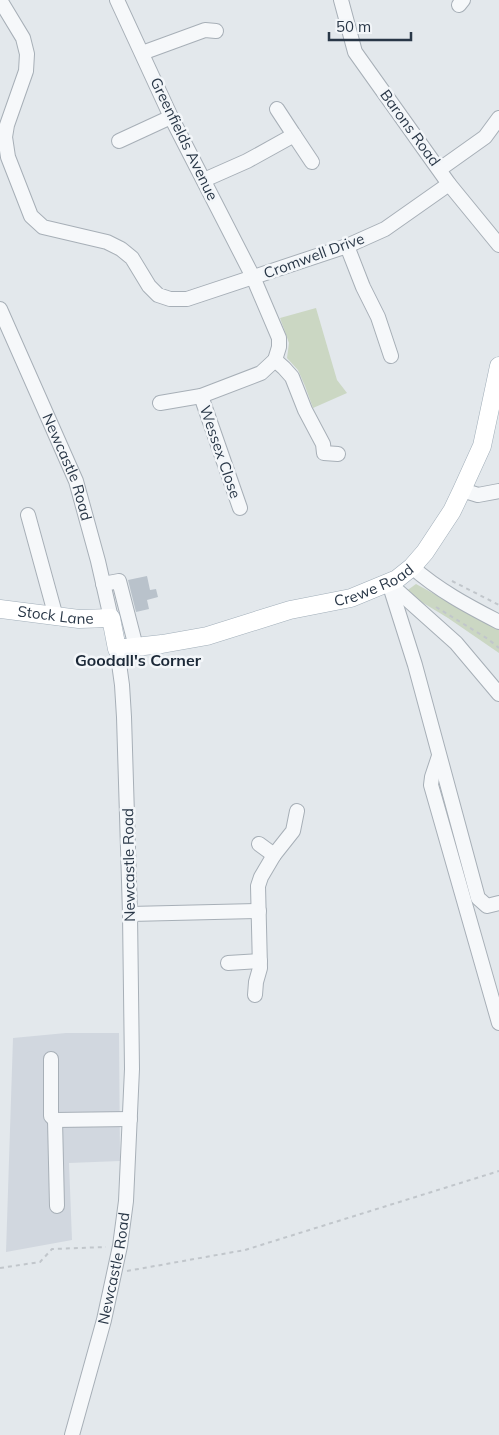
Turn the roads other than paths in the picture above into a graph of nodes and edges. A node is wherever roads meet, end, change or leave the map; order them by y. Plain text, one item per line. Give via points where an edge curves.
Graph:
1 (0, 0) edge
2 (117, 0) edge
3 (342, 0) edge
4 (216, 31) dead end
5 (142, 53) junction
6 (277, 109) dead end
7 (171, 117) junction
8 (499, 118) edge
9 (294, 135) junction
10 (119, 141) dead end
11 (312, 162) dead end
12 (440, 169) junction
13 (204, 180) junction
14 (449, 184) junction
15 (499, 245) edge
16 (348, 246) junction
17 (253, 278) junction
18 (0, 309) edge
19 (391, 356) dead end
20 (275, 360) junction
21 (499, 366) edge
22 (201, 396) junction
23 (160, 403) dead end
24 (338, 454) dead end
25 (462, 490) junction
26 (499, 491) edge
27 (240, 508) dead end
28 (28, 515) dead end
29 (412, 567) junction
30 (389, 583) junction
31 (103, 584) junction
32 (0, 610) edge
33 (56, 617) junction
34 (111, 618) junction
35 (499, 622) edge
36 (136, 647) junction
37 (117, 649) junction
38 (499, 694) edge
39 (439, 756) junction
40 (296, 811) dead end
41 (259, 844) dead end
42 (274, 854) junction
43 (499, 903) edge
44 (259, 911) junction
45 (130, 914) junction
46 (228, 963) dead end
47 (260, 965) junction
48 (255, 995) dead end
49 (499, 1023) edge
50 (51, 1059) dead end
51 (130, 1119) junction
52 (55, 1120) junction
53 (56, 1206) dead end
54 (72, 1435) edge

1 - 17 street, Cromwell Drive via 23,38 27,54 26,71 5,137 8,158 31,216 43,227 107,242 121,249 132,258 149,286 170,298 187,300
2 - 5 street, Greenfields Avenue
3 - 12 street, Barons Road via 355,52
4 - 5 street via 205,30
5 - 7 street, Greenfields Avenue
6 - 9 street
7 - 10 street
7 - 13 street, Greenfields Avenue
8 - 12 street via 485,137
9 - 11 street
9 - 13 street
12 - 14 street, Barons Road
13 - 17 street, Greenfields Avenue
14 - 15 street, Barons Road
14 - 16 street, Cromwell Drive via 385,229
16 - 17 street, Cromwell Drive
16 - 19 street
17 - 20 street via 279,338
18 - 31 street, Newcastle Road via 76,481
20 - 22 street, Wessex Close via 260,373
20 - 24 street via 292,377 323,444 324,453
21 - 25 main road, Crewe Road via 482,446
22 - 23 street, Wessex Close
22 - 27 street, Wessex Close
25 - 26 street via 478,495
25 - 29 main road, Crewe Road via 442,527
28 - 33 street
29 - 30 main road, Crewe Road
29 - 35 street via 462,602
30 - 36 main road, Crewe Road via 351,598 290,610 207,636
30 - 38 street via 456,643
30 - 39 street
31 - 34 street, Newcastle Road
31 - 36 street via 118,581
32 - 33 main road, Stock Lane
33 - 34 main road, Stock Lane
34 - 37 main road, Newcastle Road
36 - 37 main road, Crewe Road
37 - 45 street, Newcastle Road via 124,717
39 - 43 street via 478,898 487,906
39 - 49 street via 431,785
40 - 42 street via 293,831
41 - 42 street
42 - 44 street via 258,886
44 - 45 street
44 - 47 street
45 - 51 street, Newcastle Road
46 - 47 street
47 - 48 street
50 - 52 street via 51,1116
51 - 52 street
51 - 54 street, Newcastle Road via 120,1246
52 - 53 street

